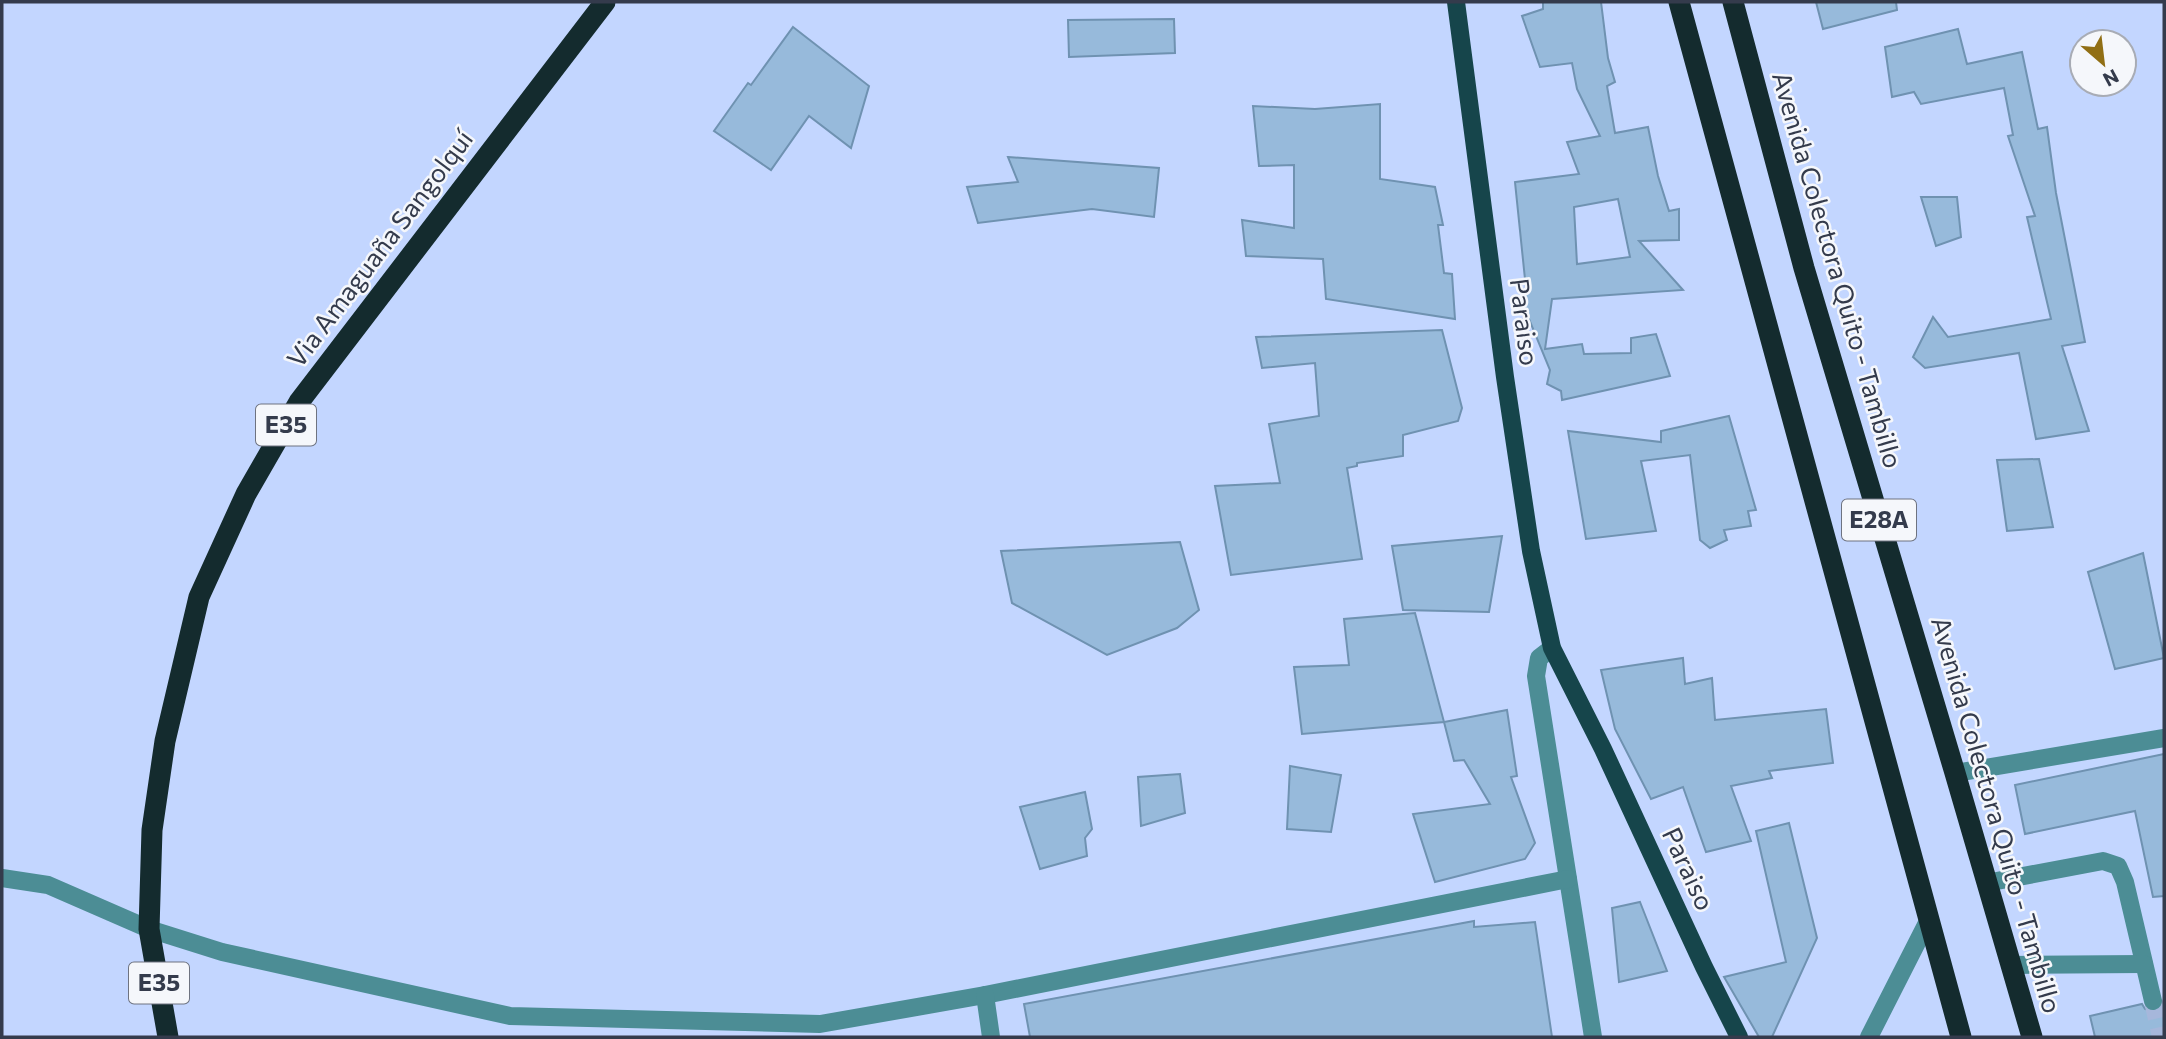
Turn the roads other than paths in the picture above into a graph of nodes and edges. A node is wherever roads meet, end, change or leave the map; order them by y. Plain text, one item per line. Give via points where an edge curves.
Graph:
1 (605, 2) edge
2 (1456, 2) edge
3 (1679, 2) edge
4 (1733, 2) edge
5 (1552, 648) junction
6 (2164, 738) edge
7 (1955, 773) junction
8 (2, 878) edge
9 (1568, 879) junction
10 (1986, 883) junction
11 (1929, 919) junction
12 (149, 929) junction
13 (2144, 964) junction
14 (2010, 965) junction
15 (985, 995) junction
16 (2153, 1001) tunnel mouth
17 (168, 1037) edge
18 (991, 1037) edge
19 (1593, 1037) edge
20 (1739, 1037) edge
21 (1869, 1037) edge
22 (1961, 1037) edge
23 (2032, 1037) edge

1 - 12 highway, Via Amaguaña Sangolquí / E35 via 299,402 246,494 199,597 165,741 152,830
2 - 5 main road, Paraiso via 1504,377 1531,551
3 - 11 highway, E28A
4 - 7 highway, Avenida Colectora Quito - Tambillo / E28A via 1804,268
5 - 9 street via 1539,658 1536,676
5 - 20 main road, Paraiso
6 - 7 street
7 - 10 highway, Avenida Colectora Quito - Tambillo / E28A
8 - 12 street via 48,885
9 - 15 street
9 - 19 street
10 - 13 street via 2103,861 2118,866
10 - 14 highway, Avenida Colectora Quito - Tambillo / E28A
11 - 21 street
11 - 22 highway, E28A
12 - 15 street via 222,952 510,1016 820,1024
12 - 17 highway, Via Amaguaña Sangolquí / E35
13 - 14 street
13 - 16 street
14 - 23 highway, Avenida Colectora Quito - Tambillo / E28A
15 - 18 street

